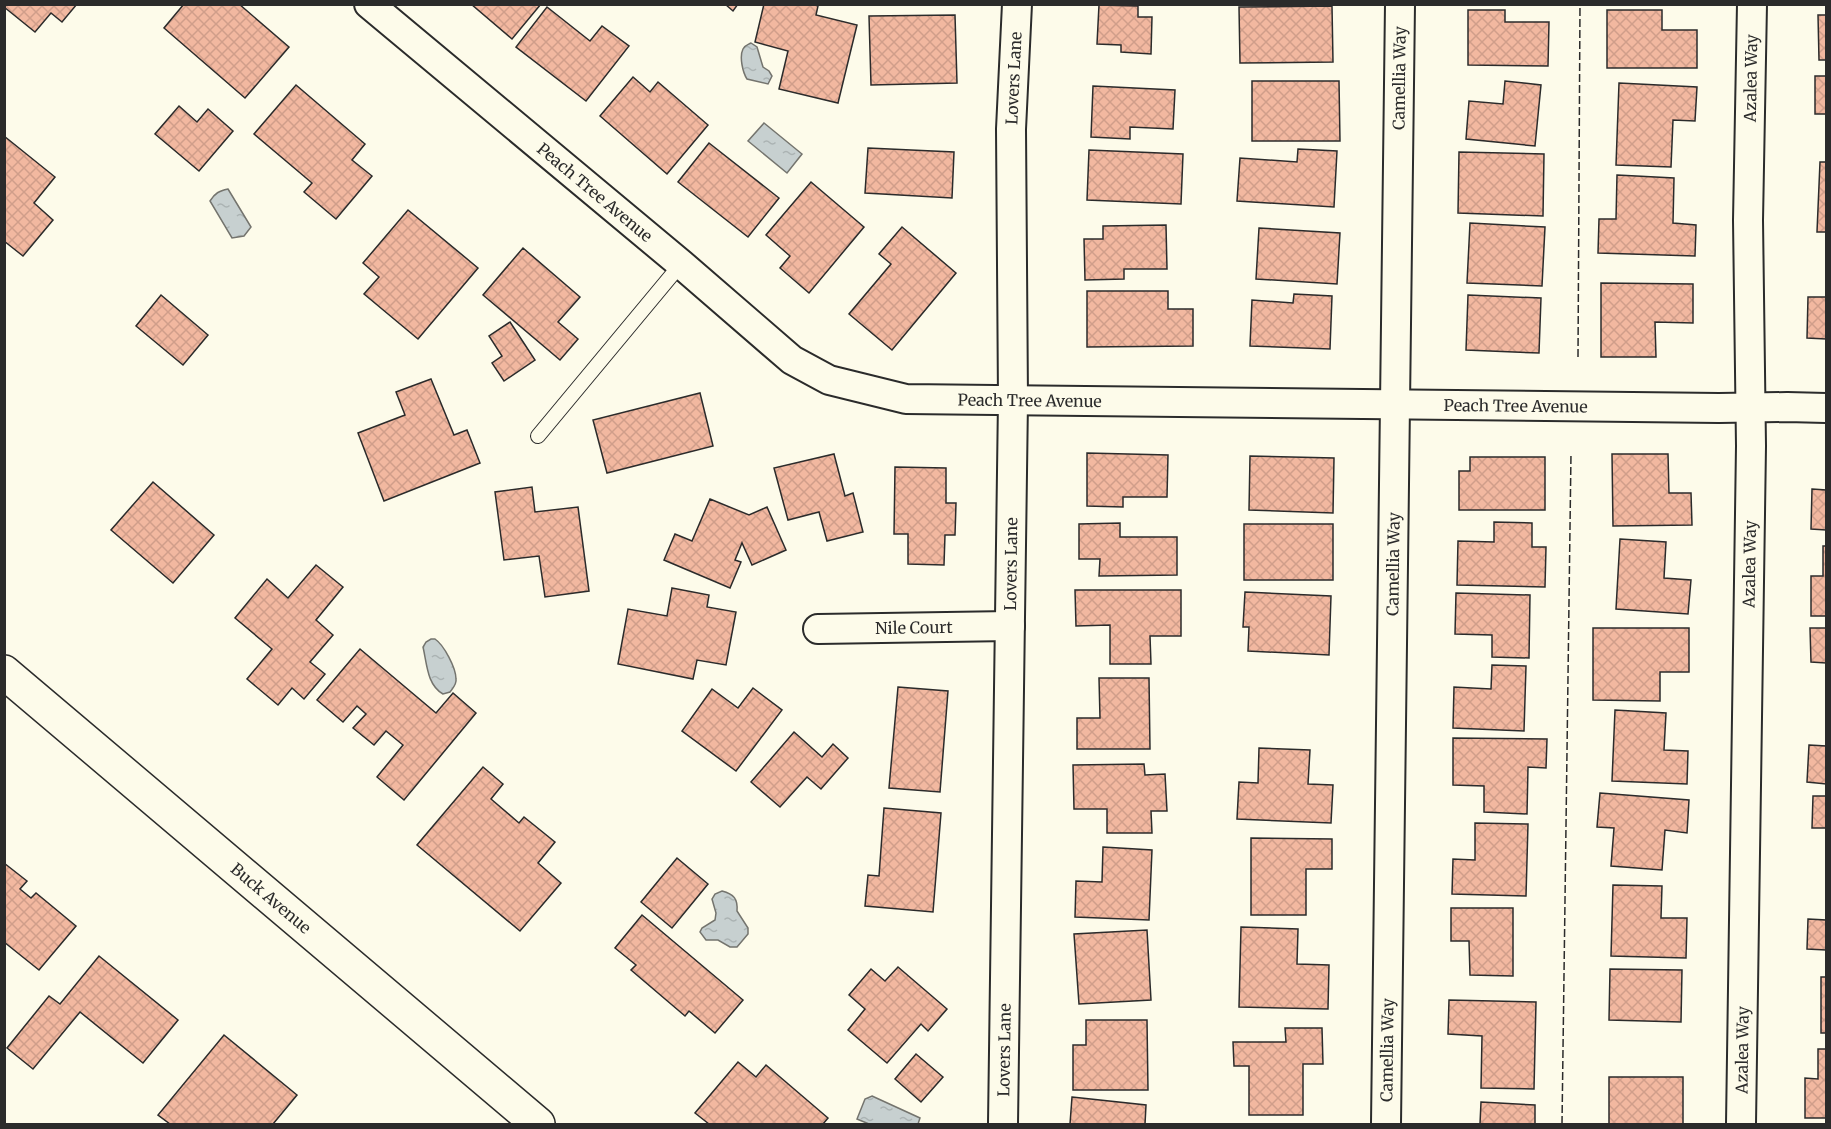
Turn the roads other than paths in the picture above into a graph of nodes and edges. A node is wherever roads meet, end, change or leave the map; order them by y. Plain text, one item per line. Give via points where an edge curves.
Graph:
1 (369, 4) edge
2 (1017, 4) edge
3 (1400, 4) edge
4 (1752, 4) edge
5 (681, 264) junction
6 (1013, 400) junction
7 (1394, 404) junction
8 (1751, 408) junction
9 (1827, 408) edge
10 (538, 436) dead end
11 (1010, 626) junction
12 (818, 629) dead end
13 (4, 672) edge
14 (538, 1125) edge
15 (1003, 1125) edge
16 (1386, 1125) edge
17 (1741, 1125) edge

1 - 5 street, Peach Tree Avenue
2 - 6 street, Lovers Lane via 1011,129
3 - 7 street, Camellia Way
4 - 8 street, Azalea Way via 1748,220
5 - 6 street, Peach Tree Avenue via 792,360 829,380 906,399
5 - 10 lane
6 - 7 street, Peach Tree Avenue
6 - 11 street, Lovers Lane
7 - 8 street, Peach Tree Avenue
7 - 16 street, Camellia Way
8 - 9 street, Peach Tree Avenue
8 - 17 street, Azalea Way
11 - 12 street, Nile Court
11 - 15 street, Lovers Lane
13 - 14 street, Buck Avenue

